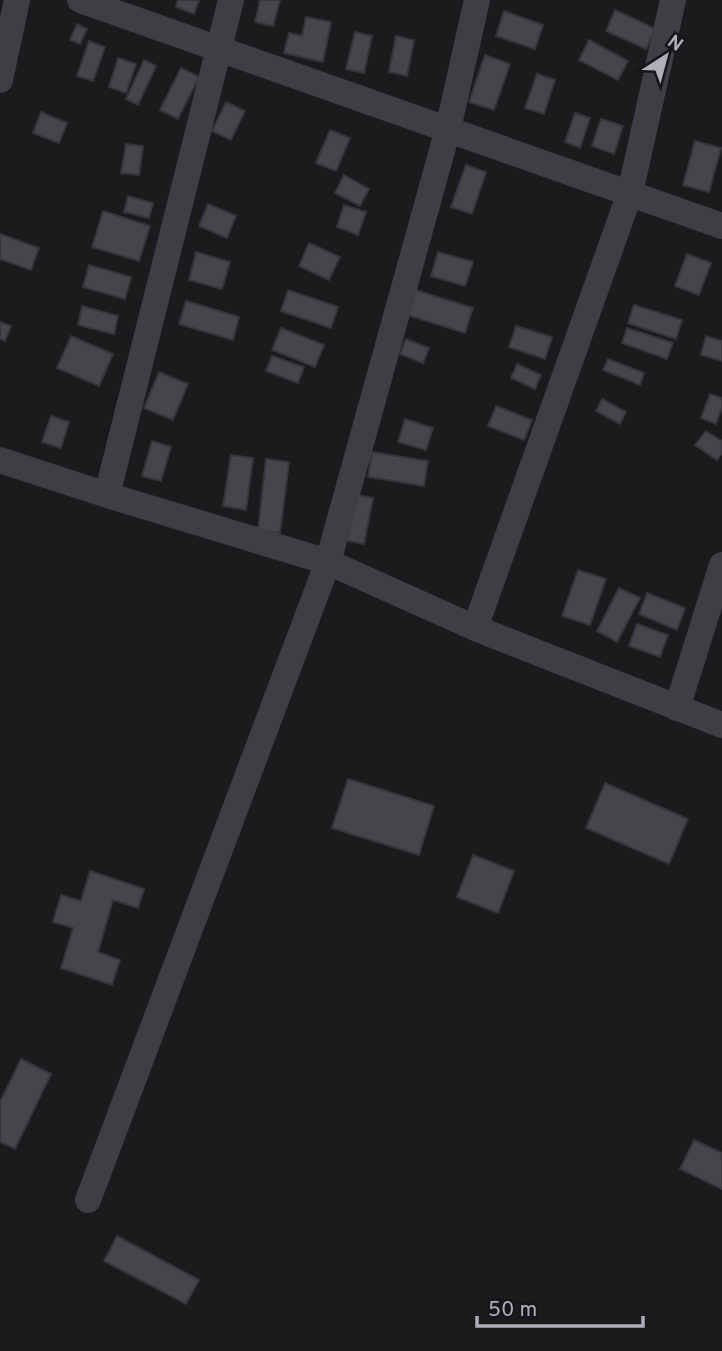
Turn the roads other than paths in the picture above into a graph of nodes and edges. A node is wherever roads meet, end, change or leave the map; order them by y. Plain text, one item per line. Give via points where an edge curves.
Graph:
1 (17, 0) edge
2 (80, 0) edge
3 (231, 0) edge
4 (477, 0) edge
5 (673, 0) edge
6 (219, 48) junction
7 (0, 80) edge
8 (447, 129) junction
9 (630, 193) junction
10 (722, 226) edge
11 (0, 460) edge
12 (107, 495) junction
13 (328, 562) junction
14 (722, 565) edge
15 (475, 628) junction
16 (677, 708) junction
17 (722, 725) edge
18 (88, 1200) dead end

1 - 7 street
2 - 6 street
3 - 6 street
4 - 8 street
5 - 9 street
6 - 8 street
6 - 12 street
8 - 9 street
8 - 13 street
9 - 10 street
9 - 15 street
11 - 12 street
12 - 13 street
13 - 15 street
13 - 18 street
14 - 16 street
15 - 16 street
16 - 17 street

